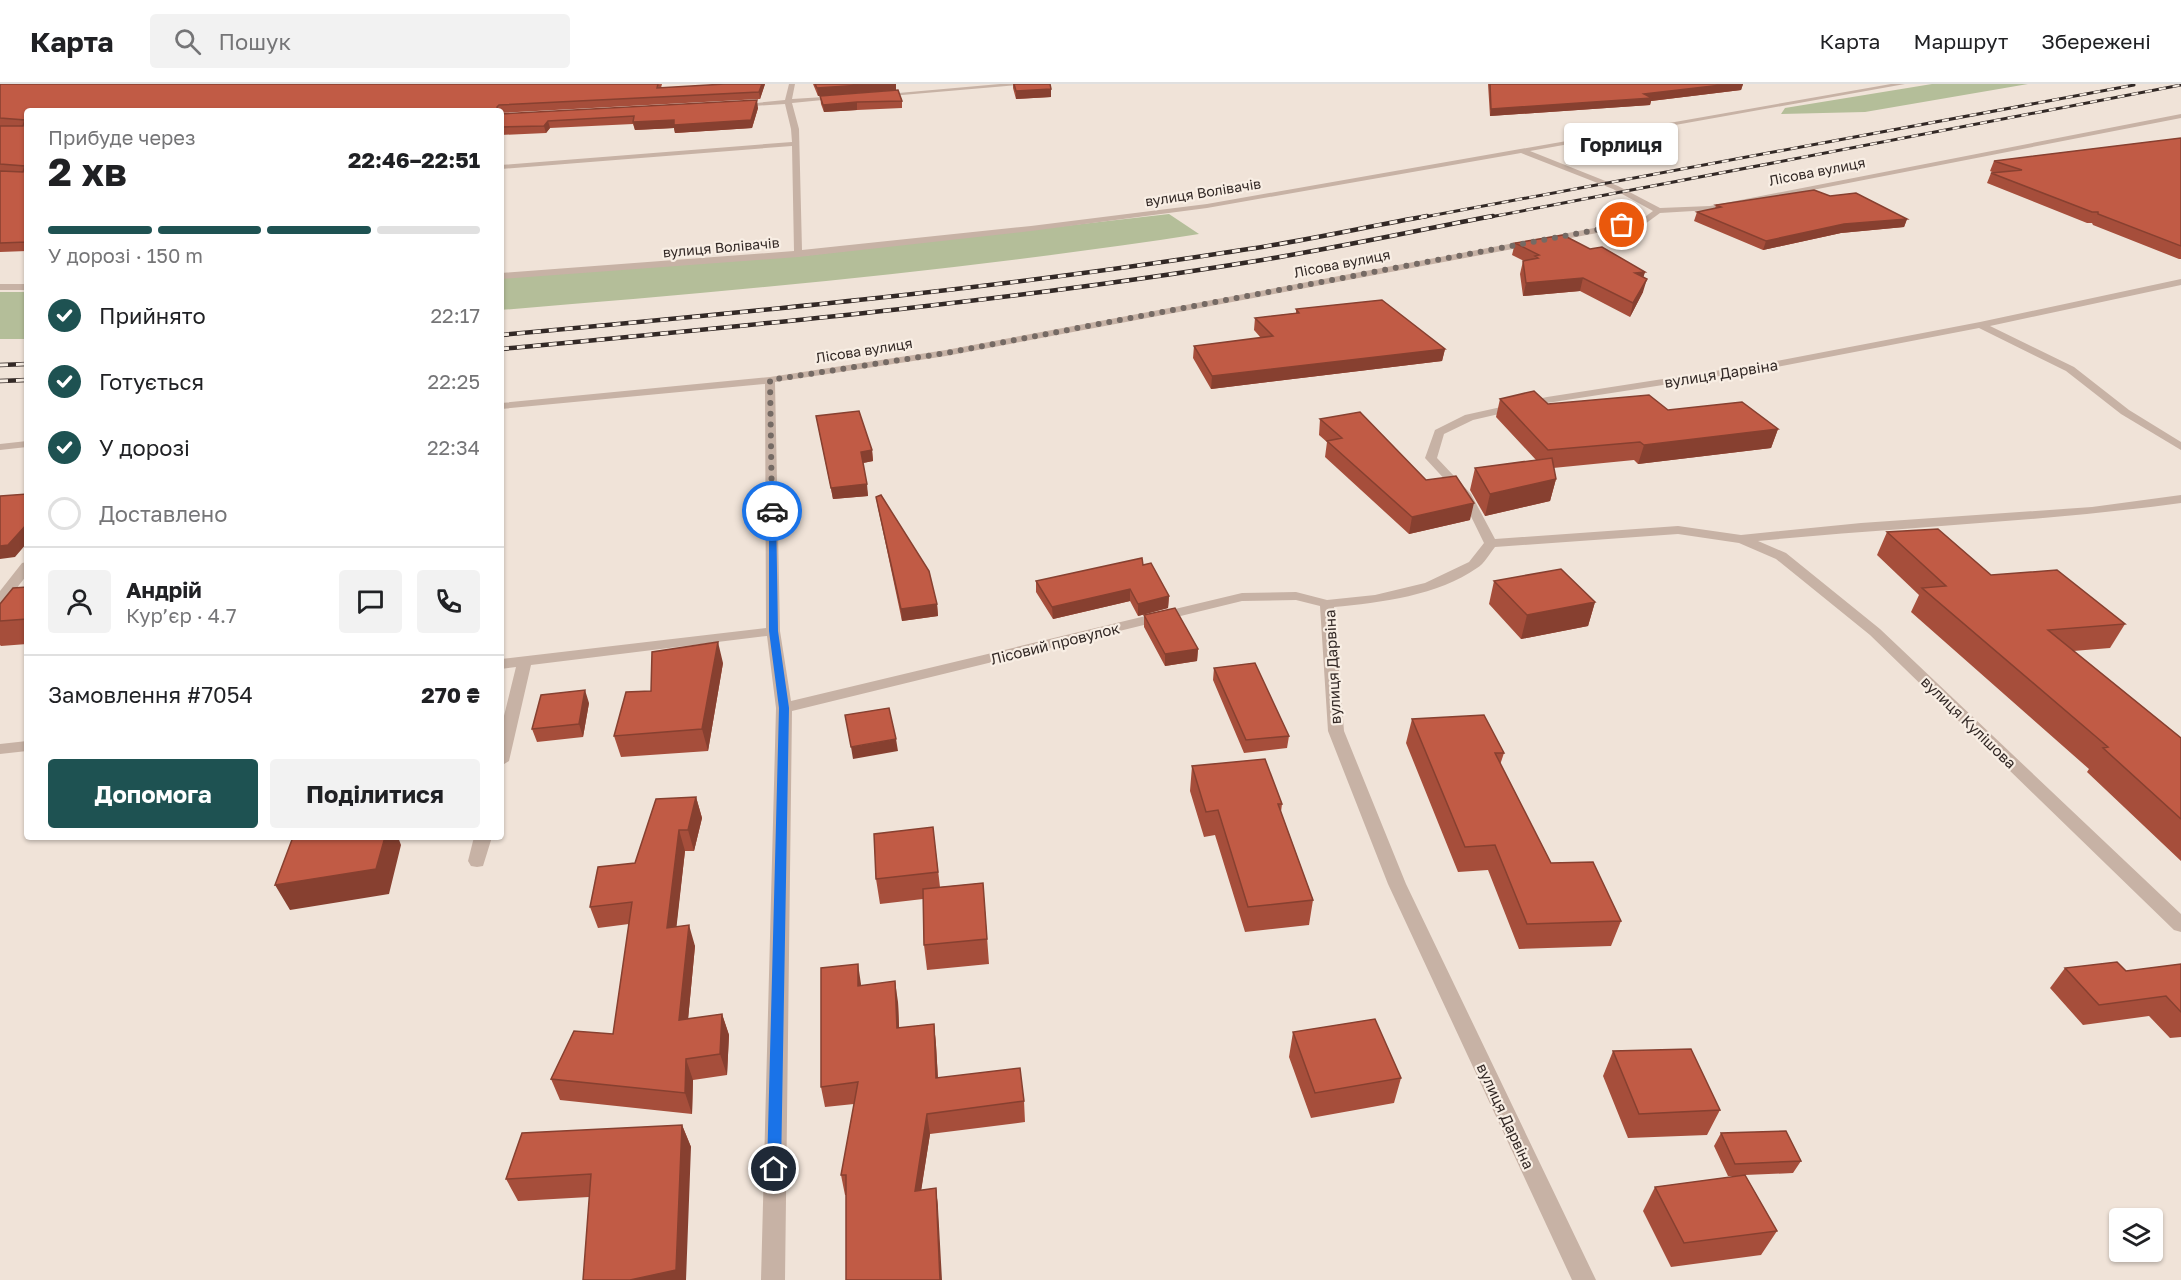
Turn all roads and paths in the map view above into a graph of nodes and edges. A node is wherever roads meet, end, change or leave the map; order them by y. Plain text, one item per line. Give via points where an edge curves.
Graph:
1 (792, 84) edge
2 (1026, 84) edge
3 (1902, 84) edge
4 (871, 96) edge
5 (847, 98) edge
6 (788, 102) junction
7 (730, 105) edge
8 (2181, 116) edge
9 (793, 144) junction
10 (1520, 150) junction
11 (504, 166) edge
12 (1658, 211) junction
13 (798, 254) junction
14 (504, 276) edge
15 (2181, 282) edge
16 (0, 287) edge
17 (24, 287) edge
18 (1980, 325) junction
19 (770, 380) junction
20 (504, 406) edge
21 (24, 444) edge
22 (0, 447) edge
23 (2181, 447) edge
24 (2181, 499) edge
25 (1741, 539) junction
26 (1491, 543) junction
27 (24, 570) edge
28 (0, 600) edge
29 (1327, 604) junction
30 (773, 631) junction
31 (525, 661) junction
32 (504, 664) edge
33 (784, 708) junction
34 (24, 746) edge
35 (504, 748) edge
36 (0, 749) edge
37 (482, 840) edge
38 (477, 861) dead end
39 (2181, 925) edge
40 (772, 1280) edge
41 (1584, 1280) edge

1 - 6 street
2 - 4 street
3 - 10 street, вулиця Волівачів
5 - 6 street
6 - 7 street
6 - 9 street via 795,129
8 - 12 street, Лісова вулиця via 1710,208
9 - 11 street
9 - 13 street
10 - 12 street via 1627,192
10 - 13 street, вулиця Волівачів via 1207,206
12 - 19 street, Лісова вулиця via 1645,220 1299,287 946,353
13 - 14 street, вулиця Волівачів
15 - 18 street, вулиця Дарвіна
16 - 17 street
18 - 23 street via 2070,369 2125,412
18 - 26 street, вулиця Дарвіна via 1469,417 1439,432 1431,458 1467,497
19 - 20 street, Лісова вулиця
19 - 30 street
21 - 22 street
24 - 25 street via 2092,511
25 - 26 street via 1678,530
25 - 39 street, вулиця Кулішова via 1781,556 1875,632
26 - 29 street, вулиця Дарвіна via 1474,565 1430,586 1375,599
27 - 28 street
29 - 33 street, Лісовий провулок via 1296,596 1242,597
29 - 41 street, вулиця Дарвіна via 1336,731 1397,884
30 - 31 street
30 - 33 street
31 - 32 street
31 - 35 street
33 - 40 street
34 - 36 street
37 - 38 street

